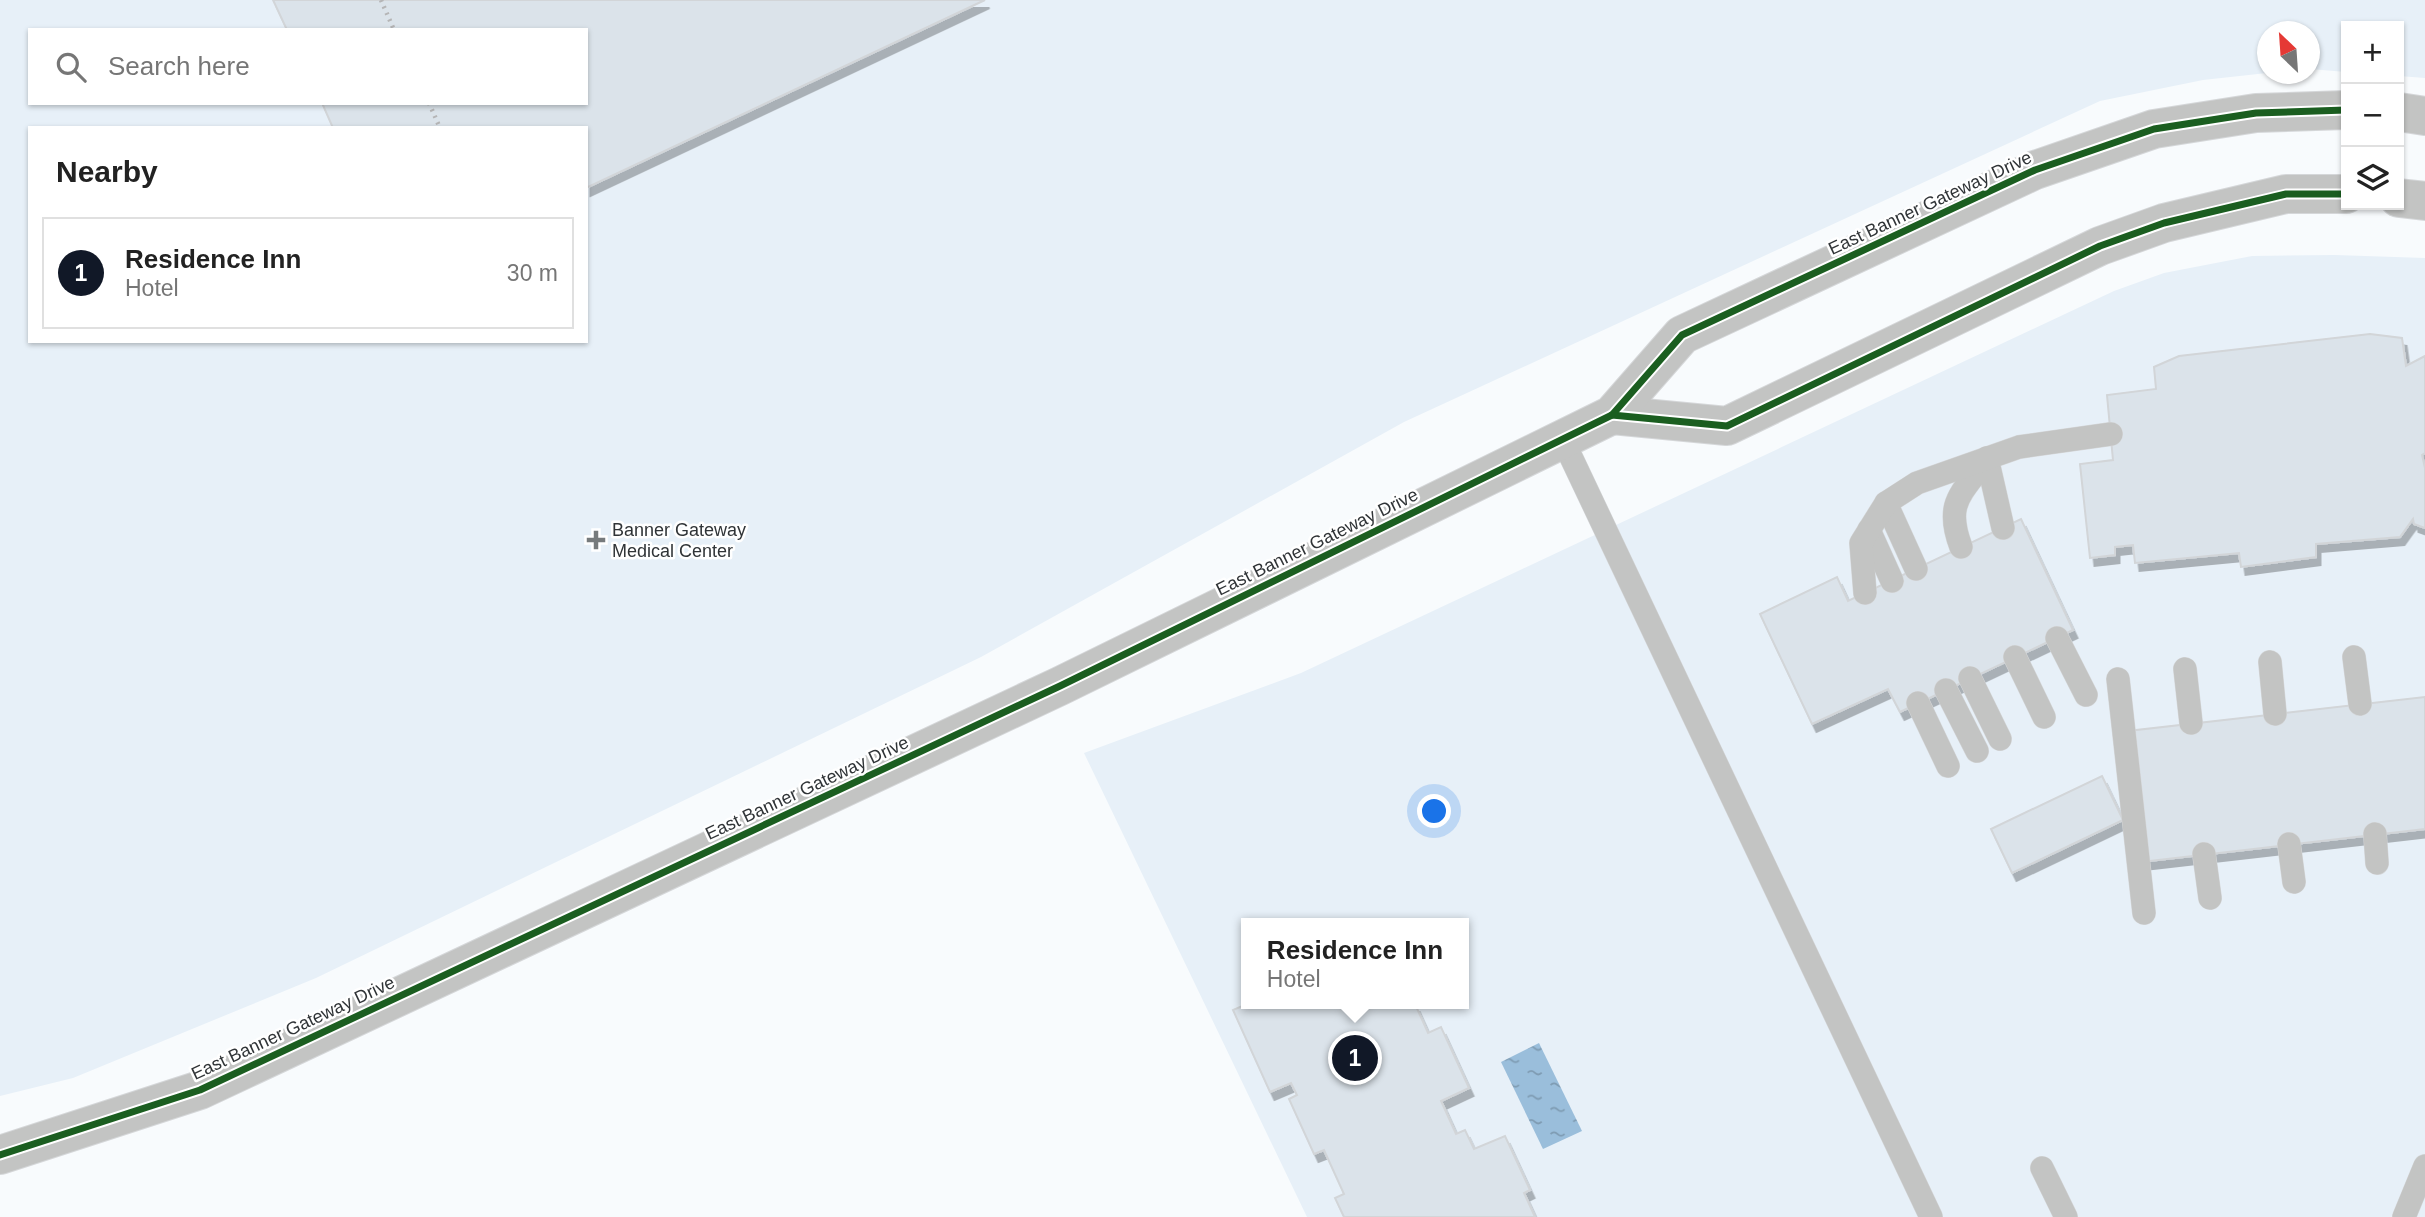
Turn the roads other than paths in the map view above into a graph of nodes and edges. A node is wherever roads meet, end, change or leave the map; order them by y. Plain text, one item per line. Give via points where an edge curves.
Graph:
1 (2341, 110) edge
2 (2404, 114) edge
3 (2425, 116) edge
4 (2341, 194) edge
5 (2404, 199) edge
6 (2425, 201) edge
7 (1612, 415) junction
8 (2111, 434) dead end
9 (1562, 438) junction
10 (1987, 458) junction
11 (1886, 503) junction
12 (2003, 528) dead end
13 (1869, 530) junction
14 (1961, 547) dead end
15 (1916, 569) dead end
16 (1892, 580) dead end
17 (1865, 593) dead end
18 (2057, 638) dead end
19 (2015, 657) dead end
20 (2354, 657) dead end
21 (2270, 663) dead end
22 (2185, 669) dead end
23 (1970, 678) dead end
24 (2118, 679) dead end
25 (1946, 690) dead end
26 (2086, 695) dead end
27 (1918, 704) dead end
28 (2360, 704) dead end
29 (2275, 714) dead end
30 (2044, 717) dead end
31 (2191, 723) dead end
32 (2000, 739) dead end
33 (1977, 751) dead end
34 (1948, 765) dead end
35 (2375, 834) dead end
36 (2289, 845) dead end
37 (2204, 854) dead end
38 (2377, 863) dead end
39 (2294, 881) dead end
40 (2210, 898) dead end
41 (2144, 913) dead end
42 (0, 1155) edge
43 (2425, 1166) edge
44 (2042, 1168) dead end
45 (1930, 1217) edge
46 (2066, 1217) edge
47 (2404, 1217) edge

1 - 7 street, East Banner Gateway Drive via 2256,113 2154,129 2035,170 1682,335
2 - 3 street
4 - 7 street via 2286,194 2164,223 2099,246 1727,426
5 - 6 street
7 - 9 street, East Banner Gateway Drive
8 - 10 lane via 2019,447
9 - 42 street, East Banner Gateway Drive via 1060,686 200,1090
9 - 45 lane
10 - 11 lane via 1917,483
10 - 12 lane
10 - 14 lane via 1955,504 1954,527
11 - 13 lane
11 - 15 lane
13 - 16 lane
13 - 17 lane via 1861,543
18 - 26 lane
19 - 30 lane
20 - 28 lane
21 - 29 lane
22 - 31 lane
23 - 32 lane
24 - 41 lane
25 - 33 lane
27 - 34 lane
35 - 38 lane
36 - 39 lane
37 - 40 lane
43 - 47 lane
44 - 46 lane

